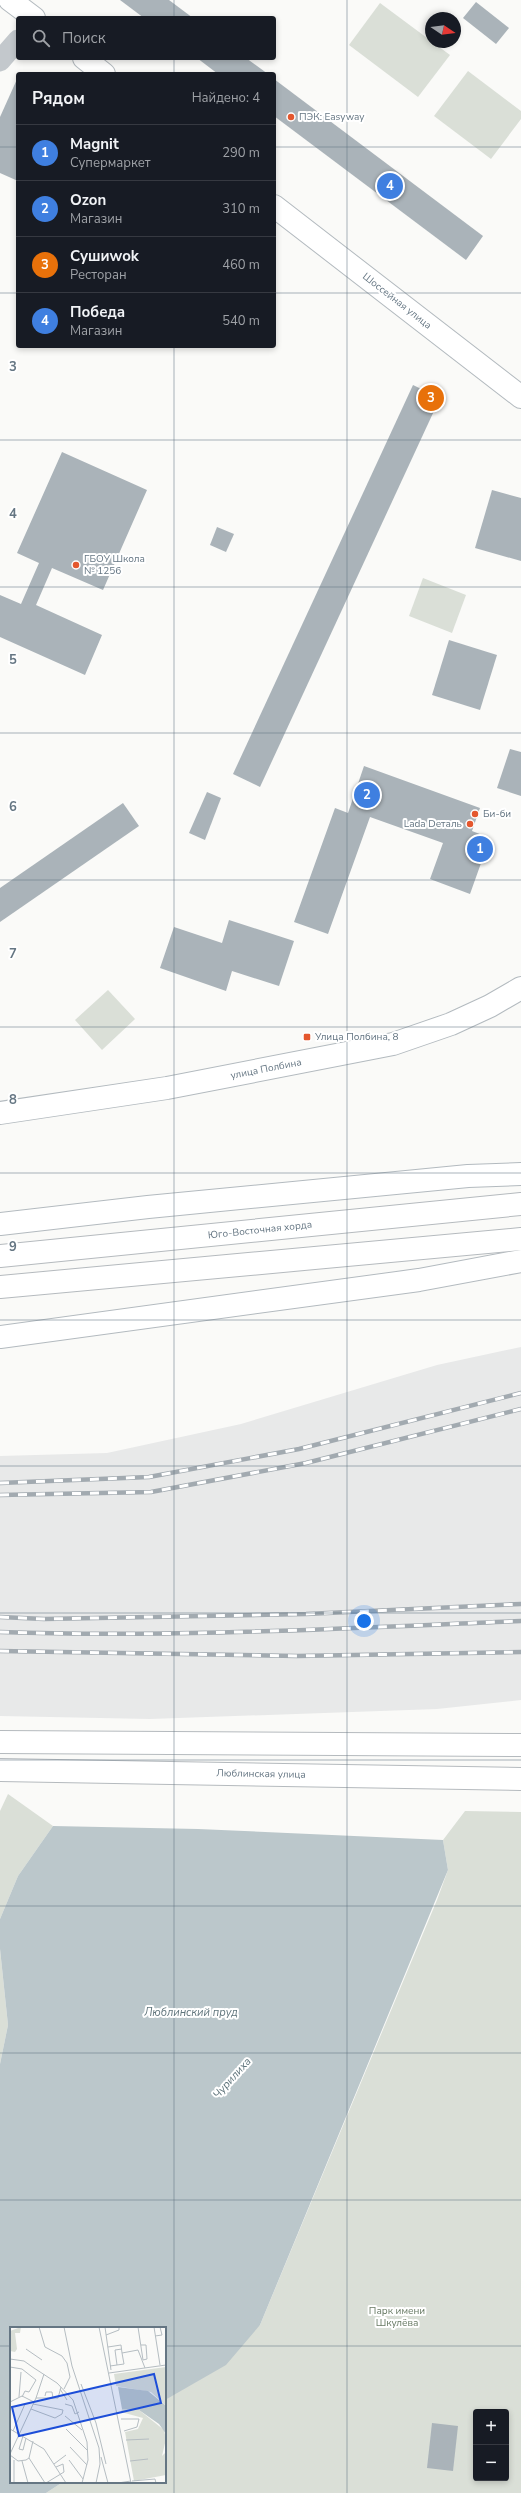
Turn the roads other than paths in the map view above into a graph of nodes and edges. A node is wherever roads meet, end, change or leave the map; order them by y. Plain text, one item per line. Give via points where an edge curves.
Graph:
1 (10, 0) edge
2 (31, 16) edge
3 (16, 42) edge
4 (86, 60) edge
5 (0, 61) edge
6 (102, 72) edge
7 (276, 208) edge
8 (521, 397) edge
9 (521, 988) edge
10 (0, 1113) edge
11 (521, 1174) edge
12 (521, 1204) edge
13 (0, 1224) edge
14 (521, 1239) edge
15 (0, 1256) edge
16 (521, 1261) edge
17 (0, 1287) edge
18 (0, 1337) edge
19 (0, 1742) edge
20 (521, 1745) edge
21 (0, 1770) edge
22 (521, 1779) edge

1 - 2 main road
3 - 5 street
4 - 6 main road
7 - 8 main road, Шоссейная улица
9 - 10 main road, улица Полбина via 451,1024 393,1044 167,1088
11 - 13 main road via 468,1176
12 - 15 main road, Юго-Восточная хорда
14 - 17 main road
16 - 18 main road via 419,1280
19 - 20 main road
21 - 22 main road, Люблинская улица

